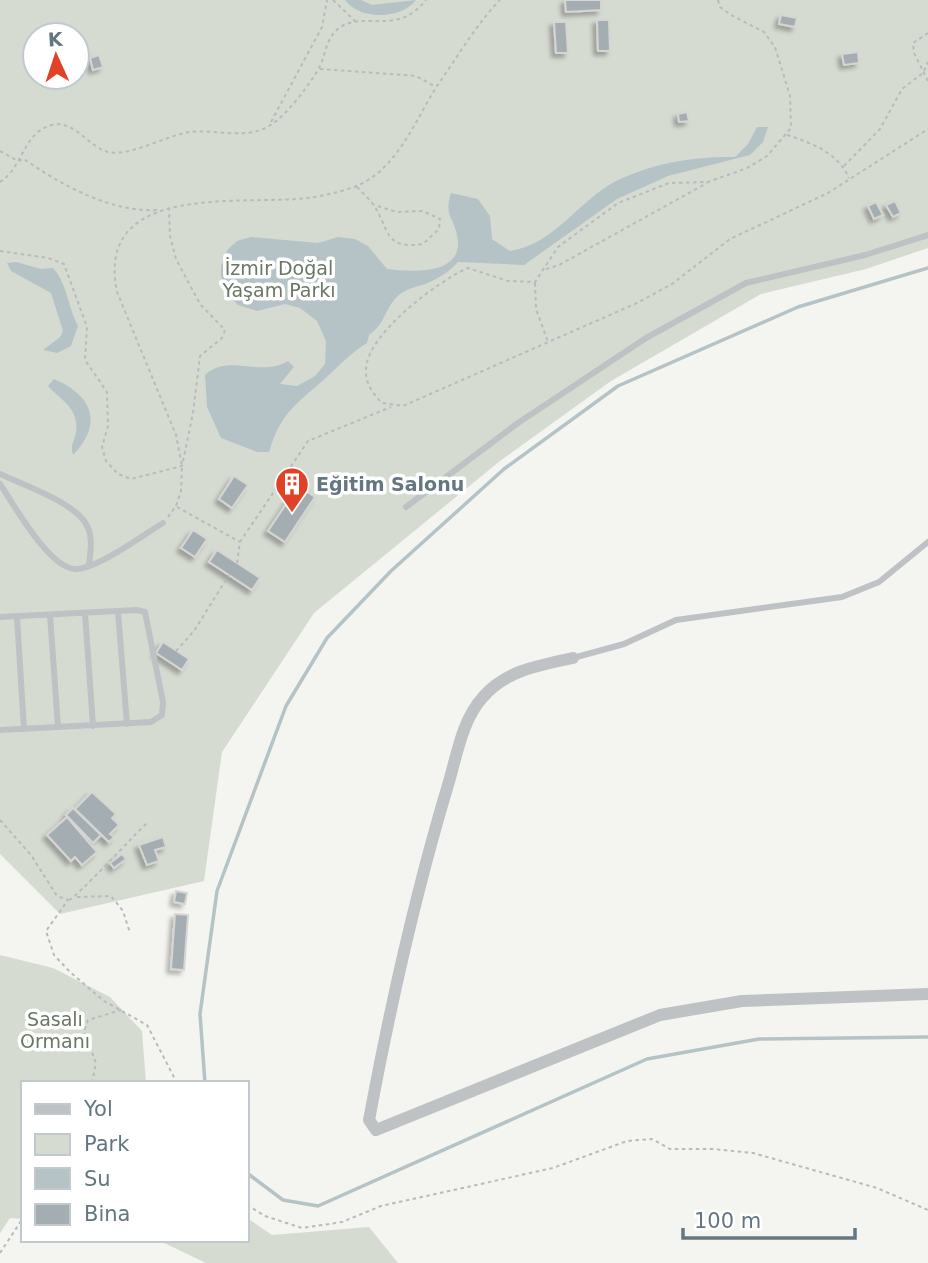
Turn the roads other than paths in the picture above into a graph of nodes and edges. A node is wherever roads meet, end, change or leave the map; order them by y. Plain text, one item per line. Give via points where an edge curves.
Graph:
1 (928, 234) edge
2 (0, 474) edge
3 (0, 484) edge
4 (407, 507) dead end
5 (163, 523) road end
6 (928, 542) edge
7 (89, 566) junction
8 (118, 612) junction
9 (85, 613) junction
10 (50, 615) junction
11 (0, 617) edge
12 (17, 617) junction
13 (573, 658) joint
14 (127, 724) junction
15 (93, 726) junction
16 (58, 727) junction
17 (0, 729) edge
18 (24, 729) junction
19 (928, 994) edge

1 - 4 lane via 865,255 746,283 646,338 518,423
2 - 7 lane via 82,516 89,528
3 - 7 lane via 59,562 74,569
5 - 7 lane
6 - 13 lane via 879,582 842,597 676,620 624,644
8 - 9 lane
8 - 14 lane
8 - 14 lane via 145,612 163,702 162,715 151,722
9 - 10 lane
9 - 15 lane
10 - 12 lane
10 - 16 lane
11 - 12 lane
12 - 18 lane
13 - 19 street via 508,675 468,718 432,837 388,1017 369,1120 376,1130 660,1015 743,1001
14 - 15 lane
15 - 16 lane
16 - 18 lane
17 - 18 lane

